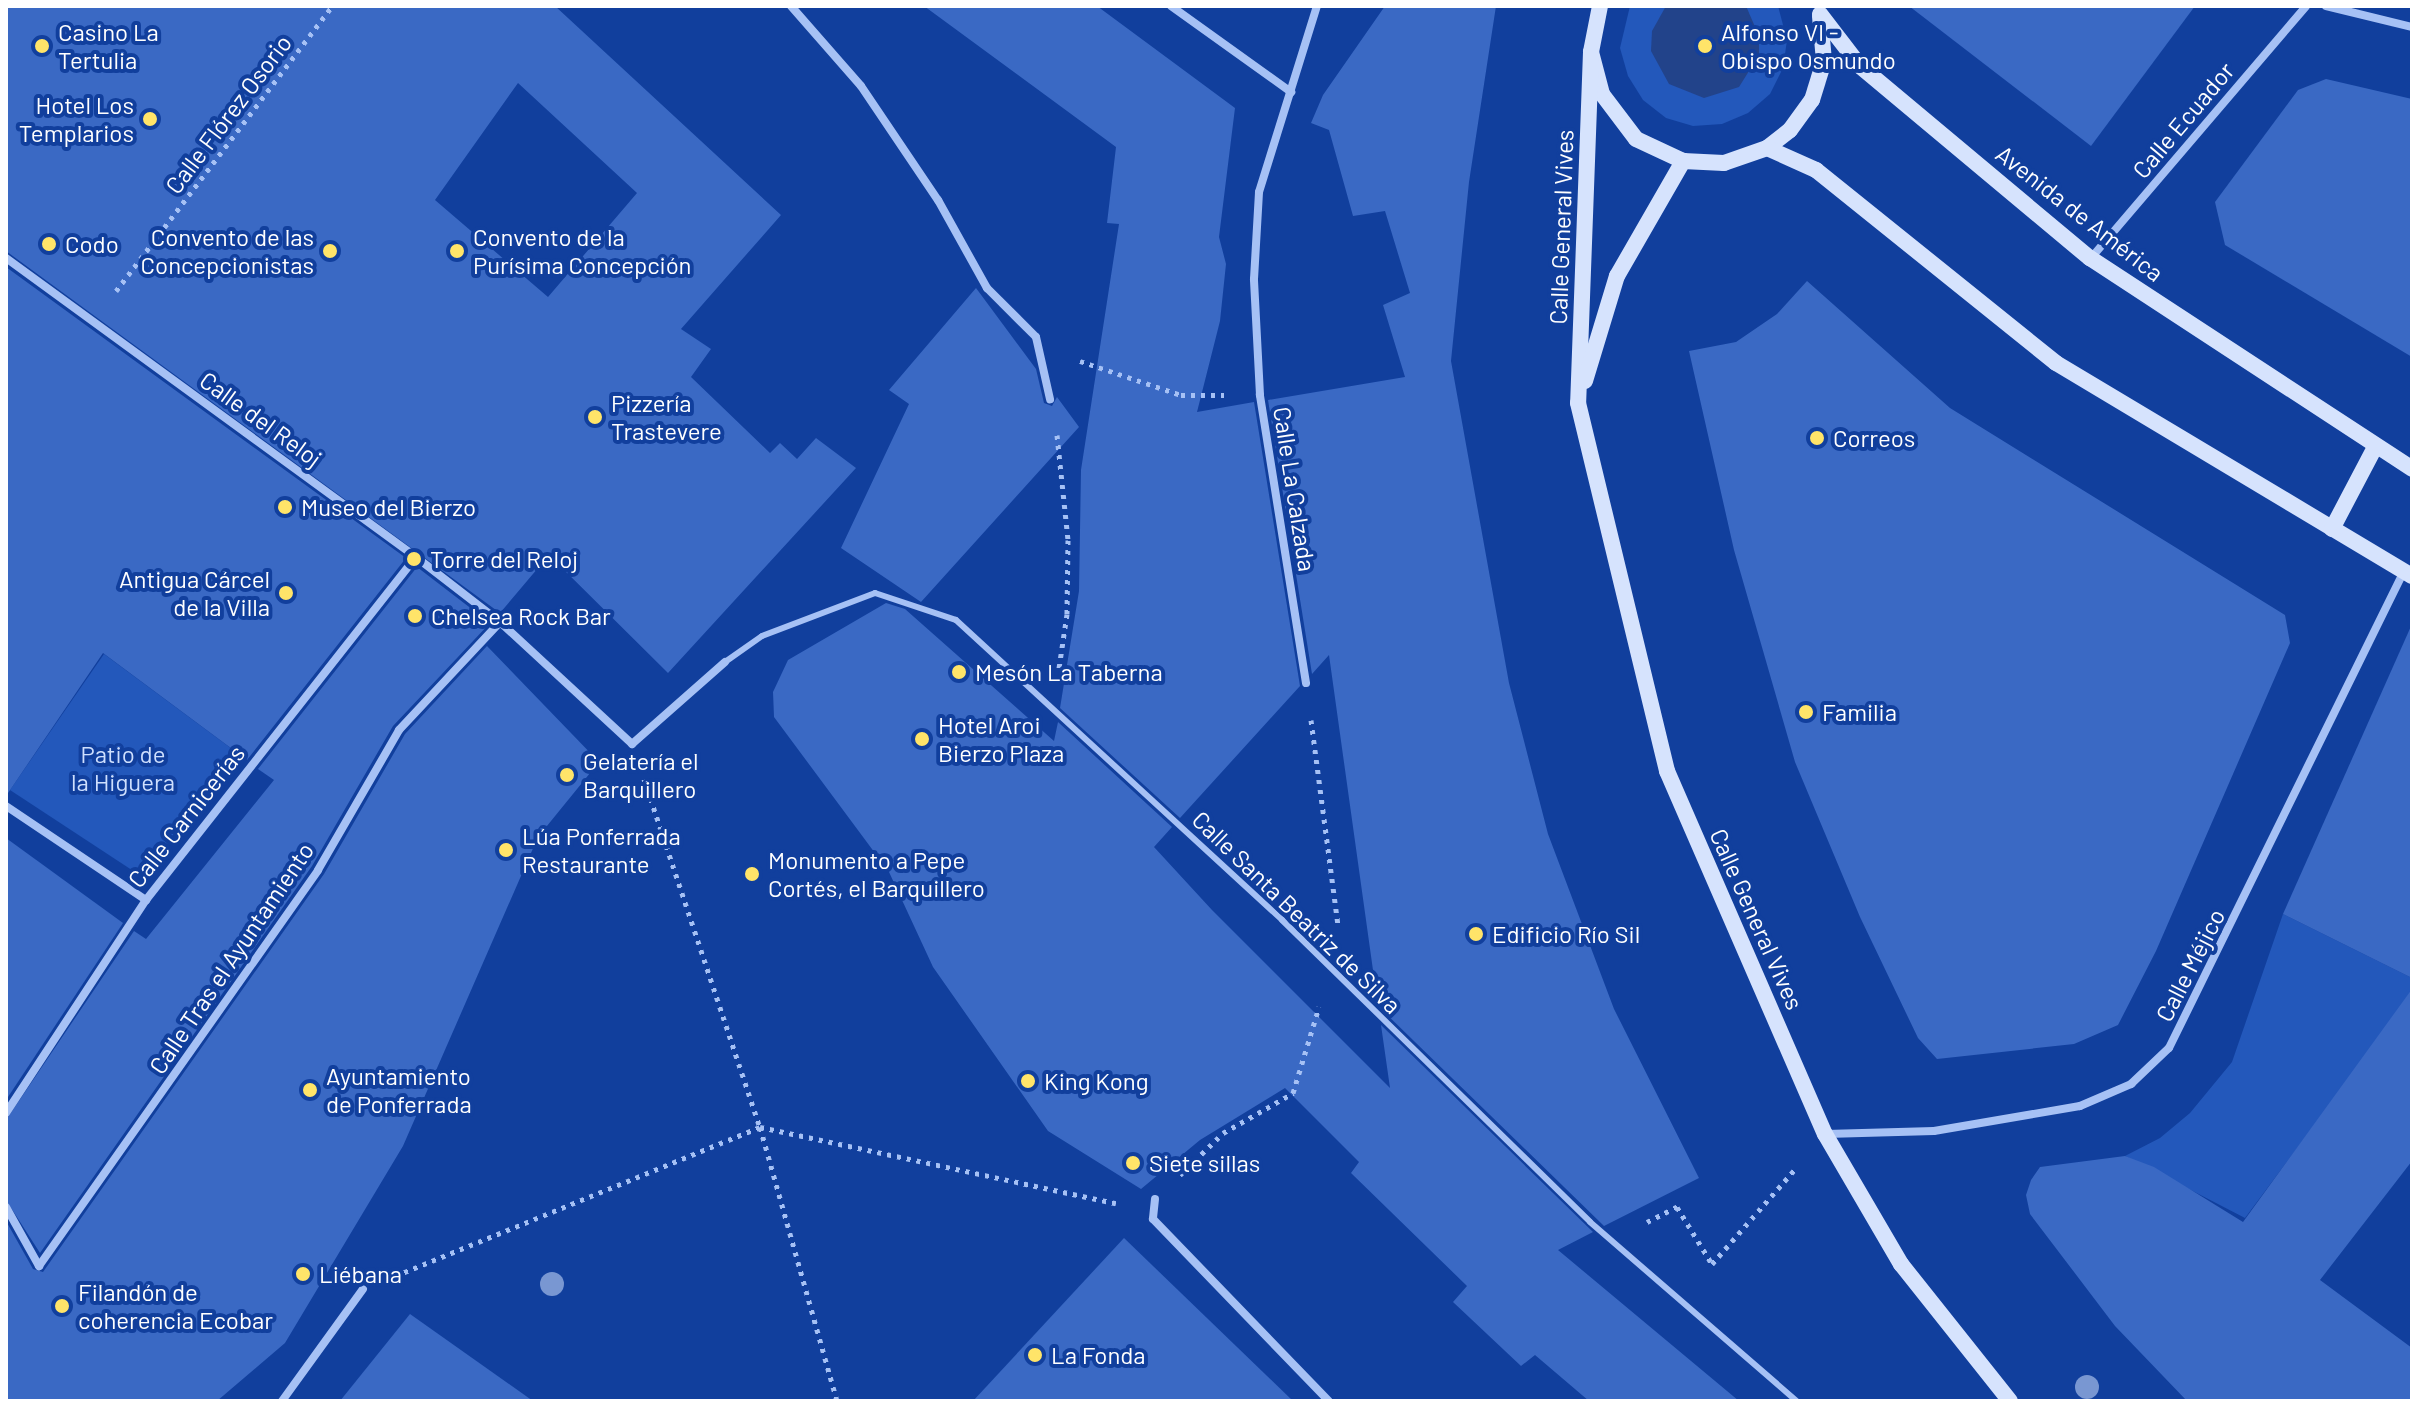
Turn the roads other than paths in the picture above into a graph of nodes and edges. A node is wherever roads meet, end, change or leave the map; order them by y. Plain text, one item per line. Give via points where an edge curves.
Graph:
1 (791, 6) edge
2 (1171, 6) edge
3 (1317, 6) edge
4 (1600, 6) edge
5 (2306, 6) edge
6 (2326, 6) edge
7 (1818, 10) edge
8 (2412, 27) edge
9 (1591, 52) junction
10 (1291, 92) junction
11 (1767, 148) junction
12 (1683, 161) junction
13 (6, 258) edge
14 (2090, 258) junction
15 (1050, 399) road end
16 (1578, 403) junction
17 (2375, 447) junction
18 (2412, 469) edge
19 (2332, 529) junction
20 (416, 557) junction
21 (2408, 574) edge
22 (500, 622) junction
23 (725, 662) joint
24 (1306, 683) road end
25 (6, 806) edge
26 (146, 900) junction
27 (6, 1113) edge
28 (1825, 1134) junction
29 (1155, 1199) road end
30 (6, 1207) edge
31 (363, 1289) road end
32 (282, 1401) edge
33 (1329, 1401) edge
34 (1797, 1401) edge
35 (2010, 1401) edge

1 - 15 street via 861,86 938,200 987,288 1036,337
2 - 10 street
3 - 10 street, Calle La Calzada
4 - 9 street, Calle General Vives
5 - 14 street, Calle Ecuador
6 - 8 street
7 - 11 street via 1824,61 1812,100 1790,130
7 - 14 street, Avenida de América via 1860,66
9 - 12 street via 1602,94 1616,118 1636,139
9 - 16 street, Calle General Vives
10 - 24 street, Calle La Calzada via 1259,192 1254,279 1260,395
11 - 12 street via 1724,163
11 - 19 street via 1816,170 2056,363
12 - 16 street, Calle General Vives via 1617,276
13 - 20 street, Calle del Reloj
14 - 17 street, Avenida de América
16 - 28 street, Calle General Vives via 1667,771
17 - 18 street, Avenida de América
17 - 19 street
19 - 21 street
20 - 22 street, Calle del Reloj
20 - 26 street, Calle Carnicerías
21 - 28 street, Calle Méjico via 2169,1048 2131,1084 2080,1106 1934,1131
22 - 23 street, Calle del Reloj via 632,744
22 - 30 street, Calle Tras el Ayuntamiento via 399,730 318,870 39,1266
23 - 34 lane, Calle Santa Beatriz de Silva via 762,636 875,593 956,620 1330,968 1610,1240
25 - 26 street
26 - 27 street, Calle Carnicerías
28 - 35 street, Calle General Vives via 1901,1264
29 - 33 street via 1153,1219
31 - 32 street

